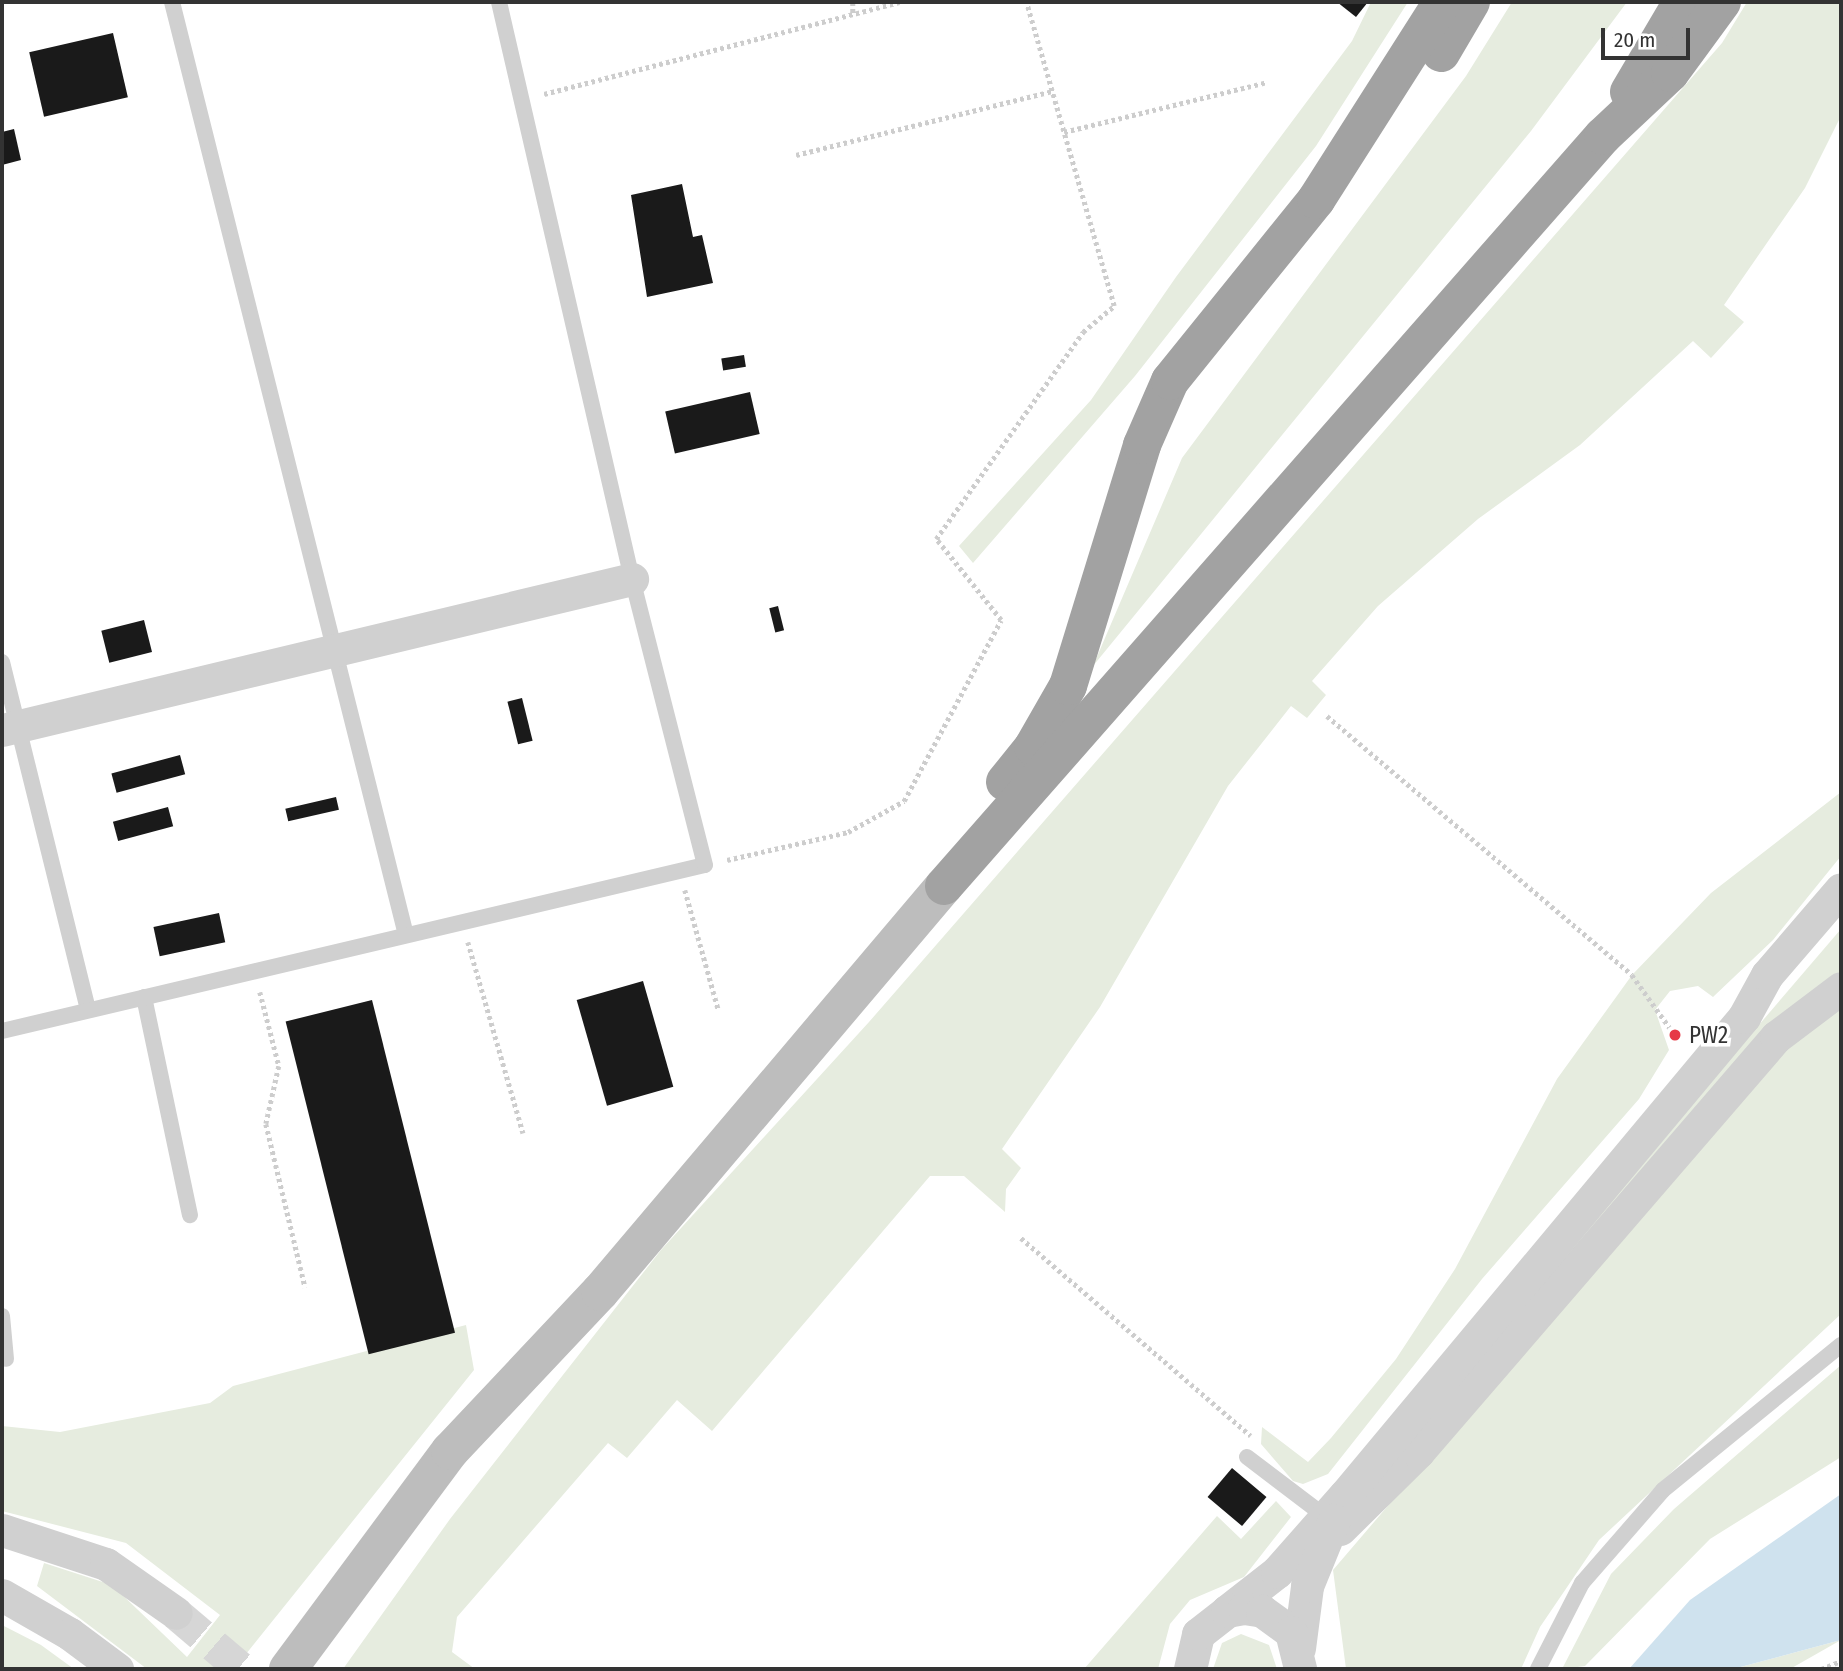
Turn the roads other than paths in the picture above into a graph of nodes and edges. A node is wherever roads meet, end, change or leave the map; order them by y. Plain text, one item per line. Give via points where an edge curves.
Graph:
1 (172, 2) edge
2 (499, 2) edge
3 (1442, 2) edge
4 (1471, 2) edge
5 (1682, 2) edge
6 (1722, 2) edge
7 (1602, 136) junction
8 (1316, 200) junction
9 (632, 579) junction
10 (331, 651) junction
11 (2, 662) edge
12 (10, 728) edge
13 (944, 886) junction
14 (1841, 889) edge
15 (1841, 922) edge
16 (406, 935) junction
17 (1841, 988) edge
18 (144, 997) junction
19 (88, 1010) junction
20 (1744, 1017) junction
21 (2, 1031) edge
22 (190, 1215) dead end
23 (600, 1292) junction
24 (2, 1316) edge
25 (1841, 1345) edge
26 (6, 1359) dead end
27 (450, 1451) junction
28 (1247, 1457) dead end
29 (1332, 1519) junction
30 (2, 1530) edge
31 (2, 1595) edge
32 (1227, 1611) junction
33 (176, 1614) tunnel mouth
34 (1300, 1659) edge
35 (117, 1669) edge
36 (267, 1669) edge
37 (288, 1669) edge
38 (318, 1669) edge
39 (1190, 1669) edge
40 (1538, 1669) edge

1 - 10 lane
2 - 9 lane
3 - 8 highway
4 - 8 highway via 1448,44 1351,174
5 - 7 highway
6 - 7 highway via 1670,73
7 - 13 highway
8 - 13 highway via 1170,381 1142,445 1068,686 1034,747 979,814
9 - 10 street
9 - 16 lane via 705,864
10 - 12 street
10 - 16 lane
11 - 12 lane
12 - 19 lane
13 - 23 main road
14 - 20 street via 1768,975
15 - 20 street via 1787,987
16 - 18 lane
17 - 29 street via 1776,1037 1418,1452
18 - 19 lane
18 - 22 lane
19 - 21 lane
20 - 29 street
23 - 27 main road
23 - 38 main road
24 - 26 lane
25 - 40 lane via 1663,1489 1582,1583
27 - 36 street
27 - 37 main road
28 - 29 lane
29 - 32 street via 1277,1572
29 - 34 street via 1307,1586
30 - 33 street via 106,1564
31 - 35 street via 70,1634
32 - 34 street via 1262,1611 1291,1632
32 - 39 street via 1198,1634

